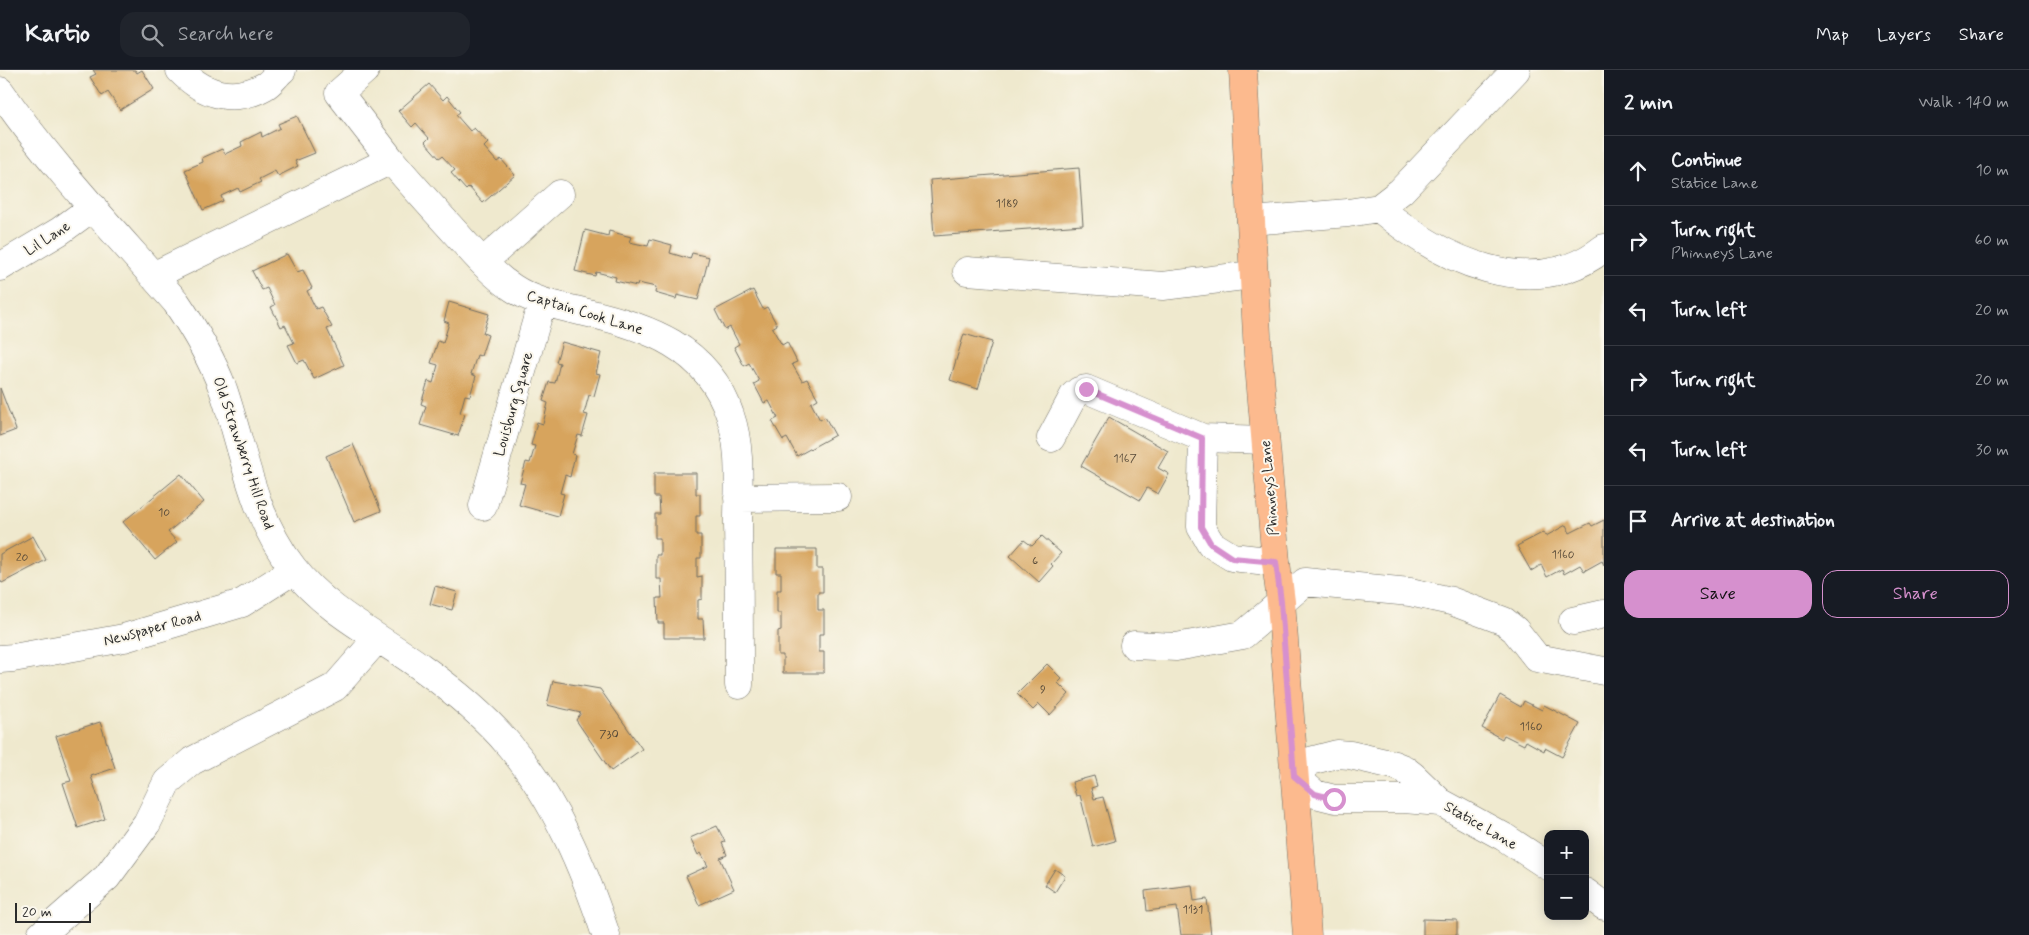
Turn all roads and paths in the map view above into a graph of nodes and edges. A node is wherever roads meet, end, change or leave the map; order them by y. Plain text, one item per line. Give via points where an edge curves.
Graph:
1 (180, 70) edge
2 (282, 70) edge
3 (365, 70) edge
4 (1243, 70) edge
5 (1516, 70) edge
6 (0, 91) edge
7 (391, 160) junction
8 (560, 194) dead end
9 (93, 207) junction
10 (1379, 208) junction
11 (1251, 221) junction
12 (1604, 248) edge
13 (483, 262) junction
14 (0, 267) edge
15 (967, 271) dead end
16 (1252, 275) junction
17 (153, 276) junction
18 (542, 302) junction
19 (1051, 438) dead end
20 (1202, 438) junction
21 (1265, 440) junction
22 (838, 497) dead end
23 (738, 498) junction
24 (483, 506) dead end
25 (1276, 562) junction
26 (294, 570) junction
27 (1281, 602) junction
28 (1604, 614) edge
29 (1573, 621) dead end
30 (377, 639) junction
31 (1134, 645) dead end
32 (0, 659) edge
33 (1604, 671) edge
34 (739, 685) dead end
35 (1294, 776) junction
36 (1440, 802) junction
37 (1544, 863) edge
38 (1589, 895) edge
39 (1604, 906) edge
40 (41, 935) edge
41 (606, 935) edge
42 (1307, 935) edge

1 - 2 street via 201,88 225,95 252,92 266,86
3 - 7 street, Captain Cook Lane via 339,93
4 - 11 main road, Phinneys Lane
5 - 10 street via 1401,191
6 - 9 street, Old Strawberry Hill Road
7 - 13 street, Captain Cook Lane
7 - 17 street
8 - 13 street
9 - 14 street, Lil Lane
9 - 17 street, Old Strawberry Hill Road
10 - 11 street
10 - 12 street via 1400,226 1445,254 1504,272 1547,273 1566,269 1584,262
11 - 16 main road, Phinneys Lane
13 - 18 street, Captain Cook Lane via 512,288
15 - 16 street via 1163,286
16 - 21 main road, Phinneys Lane
17 - 26 street, Old Strawberry Hill Road via 176,302 210,356 255,497 274,541
18 - 23 street, Captain Cook Lane via 641,327 684,350 703,368 730,415 738,455
18 - 24 street, Louisburg Square
19 - 20 street via 1074,395 1086,389
20 - 21 street
20 - 25 street via 1201,527 1211,544 1232,558
21 - 25 main road, Phinneys Lane
22 - 23 street
23 - 34 street, Captain Cook Lane
25 - 27 main road, Phinneys Lane
26 - 30 street, Old Strawberry Hill Road via 328,605
26 - 32 street, Newspaper Road via 242,603 124,638
27 - 31 street via 1244,635 1176,647
27 - 33 street via 1305,582 1410,592 1451,601 1504,621 1537,658
27 - 35 main road, Phinneys Lane
28 - 29 street
30 - 40 street via 335,687 192,761 167,782 147,823 107,877
30 - 41 street, Old Strawberry Hill Road via 419,665 466,702 511,747 560,823 587,882
35 - 36 street, Statice Lane via 1315,794 1334,799
35 - 36 street, Statice Lane via 1310,761 1350,754 1404,769
35 - 42 main road, Phinneys Lane
36 - 37 street, Statice Lane
38 - 39 street

